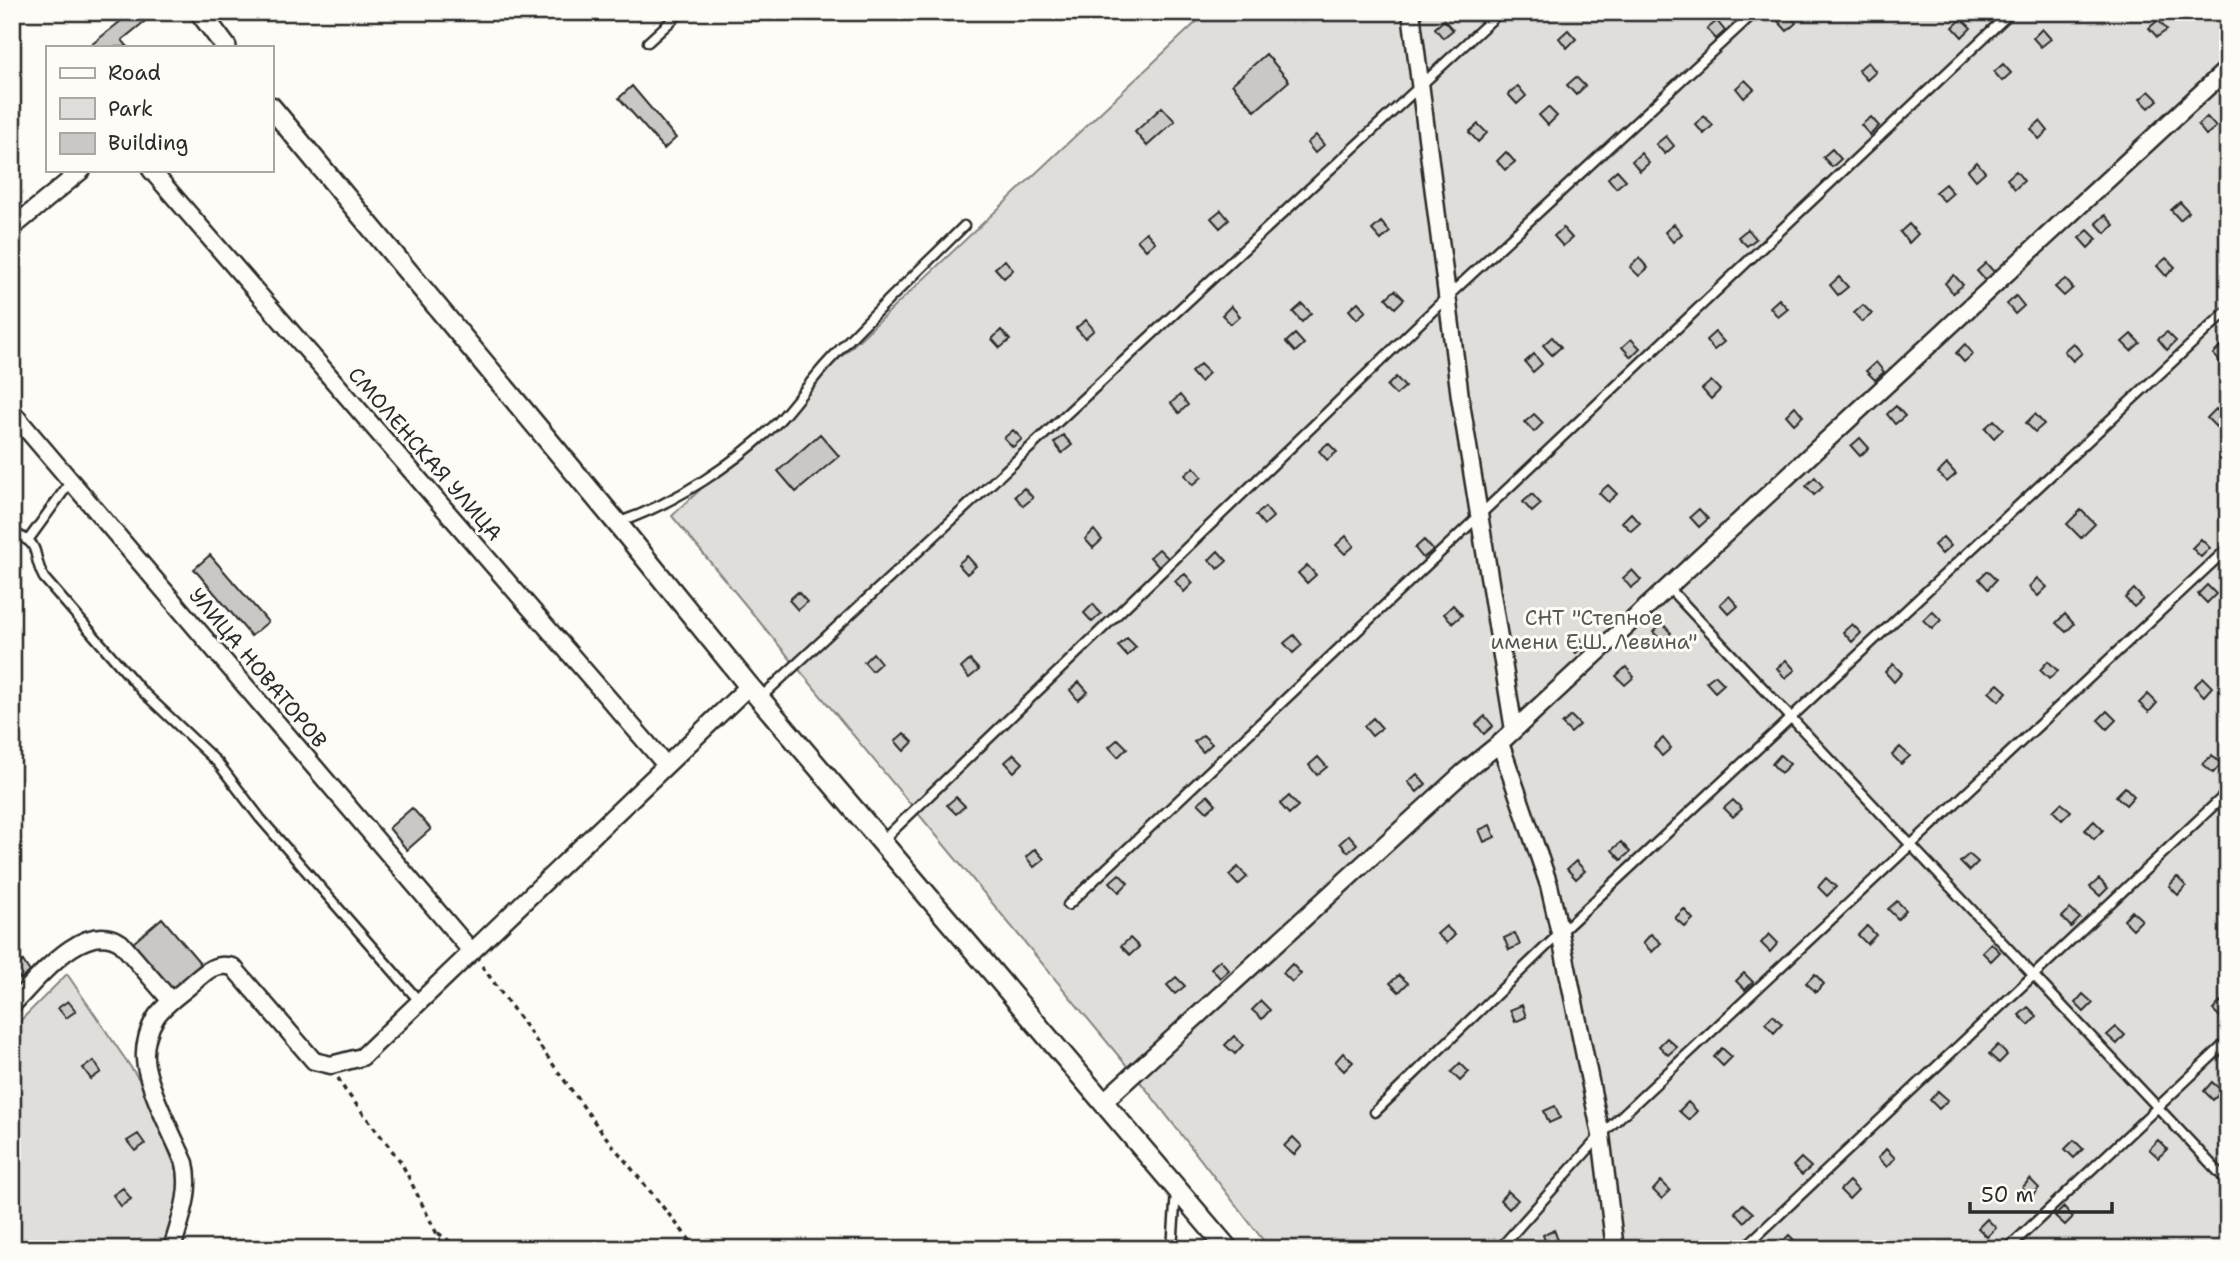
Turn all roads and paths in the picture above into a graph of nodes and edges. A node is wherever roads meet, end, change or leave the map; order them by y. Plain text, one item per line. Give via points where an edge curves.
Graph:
1 (200, 12) edge
2 (681, 12) edge
3 (1411, 12) edge
4 (1500, 12) edge
5 (1755, 12) edge
6 (2011, 12) edge
7 (648, 42) dead end
8 (225, 46) edge
9 (2228, 68) edge
10 (1421, 86) junction
11 (273, 109) edge
12 (80, 172) edge
13 (152, 172) edge
14 (964, 226) dead end
15 (12, 228) edge
16 (1448, 296) junction
17 (2228, 310) edge
18 (12, 412) edge
19 (71, 481) junction
20 (1478, 518) junction
21 (617, 523) junction
22 (12, 533) edge
23 (29, 539) junction
24 (2228, 548) edge
25 (1668, 587) junction
26 (754, 693) junction
27 (1790, 717) junction
28 (1514, 730) junction
29 (1500, 743) junction
30 (666, 765) junction
31 (2228, 792) edge
32 (881, 842) junction
33 (1910, 845) junction
34 (1068, 905) dead end
35 (1560, 933) junction
36 (472, 952) junction
37 (2033, 976) junction
38 (171, 1001) junction
39 (420, 1002) junction
40 (12, 1005) edge
41 (2228, 1041) edge
42 (331, 1065) junction
43 (1102, 1103) junction
44 (2157, 1107) junction
45 (1375, 1112) dead end
46 (1601, 1135) junction
47 (2228, 1182) edge
48 (1176, 1188) junction
49 (436, 1231) junction
50 (1502, 1247) dead end
51 (172, 1249) edge
52 (441, 1249) edge
53 (461, 1249) edge
54 (697, 1249) edge
55 (1172, 1249) edge
56 (1228, 1249) edge
57 (1615, 1249) edge
58 (1743, 1249) edge
59 (2007, 1249) edge

1 - 8 street
2 - 7 lane
3 - 10 street
4 - 10 lane
5 - 16 lane
6 - 20 lane
9 - 25 street
10 - 16 street
10 - 26 lane
11 - 21 street
12 - 15 street
13 - 30 street, СМОЛЕНСКАЯ УЛИЦА
14 - 21 lane via 747,449 646,513
16 - 20 street
16 - 32 lane
17 - 27 lane
18 - 19 street, УЛИЦА НОВАТОРОВ
19 - 23 lane
19 - 36 street, УЛИЦА НОВАТОРОВ
20 - 28 street
20 - 34 lane
21 - 26 street
22 - 23 lane
23 - 39 lane via 44,579 142,691 218,763
24 - 33 lane
25 - 27 lane
25 - 28 street
26 - 30 street
26 - 32 street
27 - 33 lane
27 - 35 lane
28 - 29 street
29 - 35 street via 1549,886
29 - 43 street
30 - 36 street
31 - 37 lane
32 - 43 street
33 - 37 lane
33 - 46 lane
35 - 45 lane
35 - 46 street
36 - 39 street
36 - 54 path via 601,1132
37 - 44 lane
37 - 58 lane
38 - 40 street via 121,943 98,936 67,951
38 - 42 street via 210,968 233,967 314,1061
38 - 51 street via 156,1017 145,1058 188,1175
39 - 42 street via 362,1057
41 - 44 lane
42 - 49 path via 401,1162
43 - 48 street
44 - 47 lane
44 - 59 lane
46 - 50 lane
46 - 57 street
48 - 55 lane
48 - 56 street
49 - 52 path
49 - 53 path

